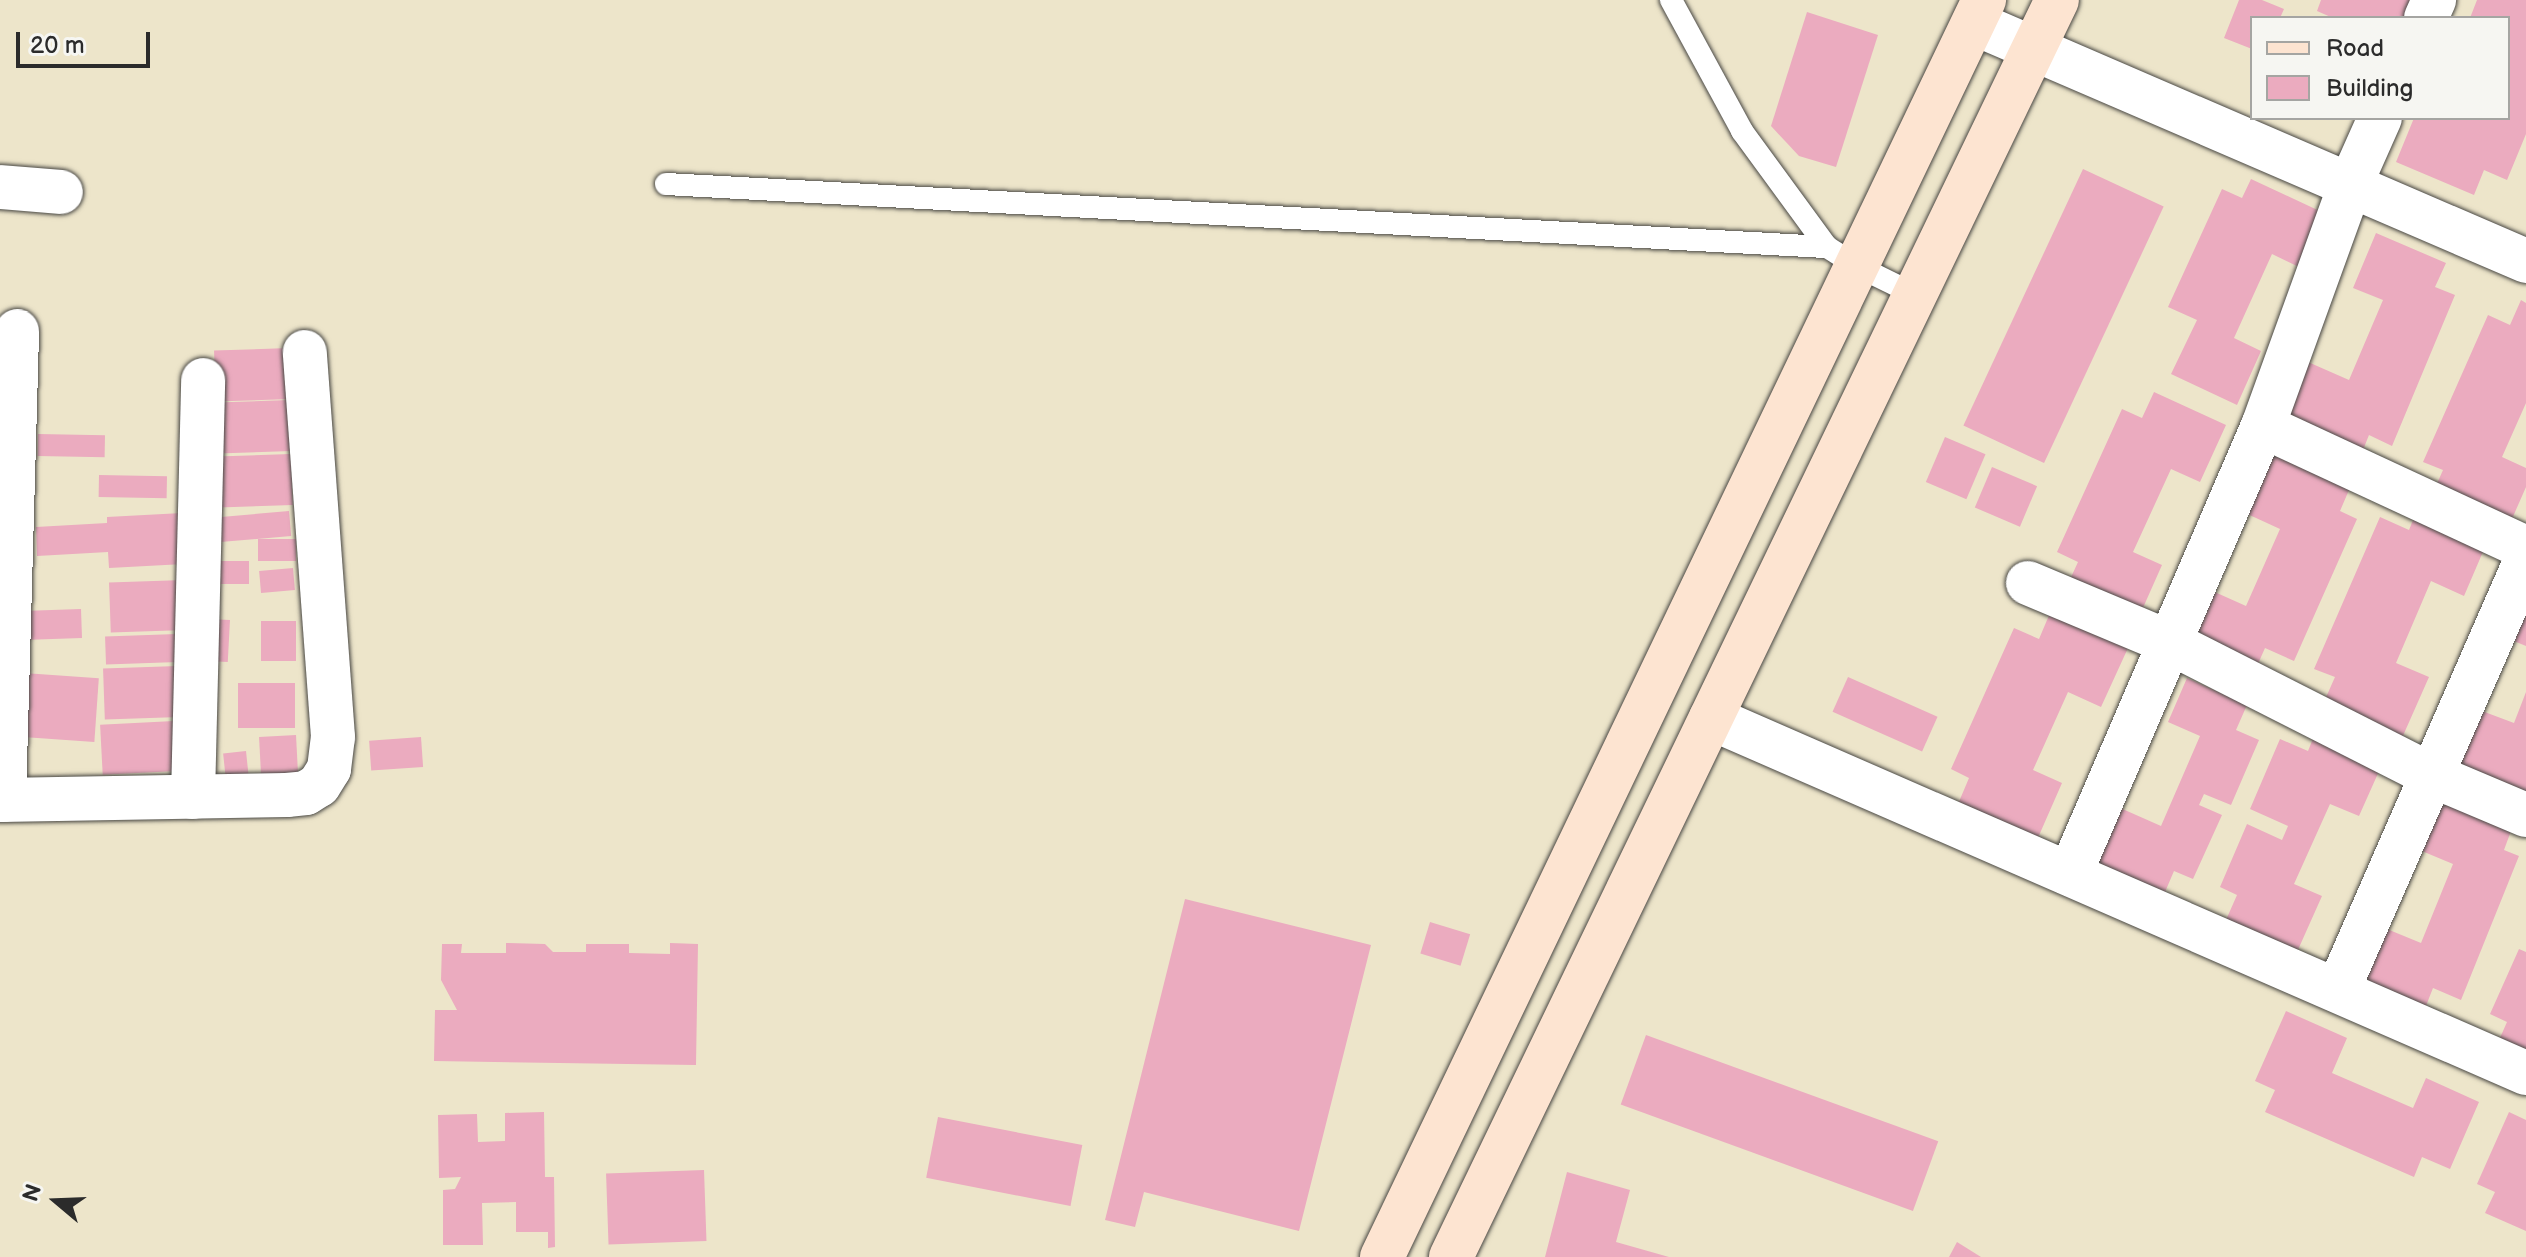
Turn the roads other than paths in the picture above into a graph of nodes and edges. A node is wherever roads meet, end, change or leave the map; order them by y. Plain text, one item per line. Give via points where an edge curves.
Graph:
1 (1671, 0) edge
2 (2057, 0) edge
3 (1979, 12) edge
4 (2034, 51) junction
5 (2379, 120) edge
6 (2351, 183) junction
7 (666, 184) dead end
8 (0, 187) edge
9 (61, 192) dead end
10 (1842, 256) junction
11 (2526, 261) edge
12 (1916, 295) junction
13 (17, 331) dead end
14 (305, 352) dead end
15 (203, 380) dead end
16 (2263, 426) junction
17 (2526, 548) edge
18 (2526, 560) edge
19 (2028, 583) dead end
20 (2171, 643) junction
21 (1711, 718) junction
22 (2431, 775) junction
23 (193, 797) junction
24 (2, 800) edge
25 (2526, 815) edge
26 (2070, 874) junction
27 (2338, 990) junction
28 (2526, 1073) edge
29 (1439, 1138) junction
30 (1496, 1163) junction
31 (1382, 1257) edge
32 (1451, 1257) edge

1 - 10 lane via 1735,120
2 - 4 street
3 - 4 street
3 - 10 street
4 - 6 street
4 - 12 street
5 - 6 street
6 - 11 street
6 - 16 street
7 - 10 lane
8 - 9 street
10 - 12 lane
10 - 29 street
12 - 21 street
13 - 24 street
14 - 23 street via 333,737 329,769 306,793
15 - 23 street
16 - 17 street
16 - 20 street
18 - 22 street
19 - 20 street
20 - 22 street
20 - 26 street
21 - 26 street
21 - 30 street
22 - 25 street
22 - 27 street
23 - 24 street
26 - 27 street
27 - 28 street
29 - 30 street
29 - 31 street
30 - 32 street

